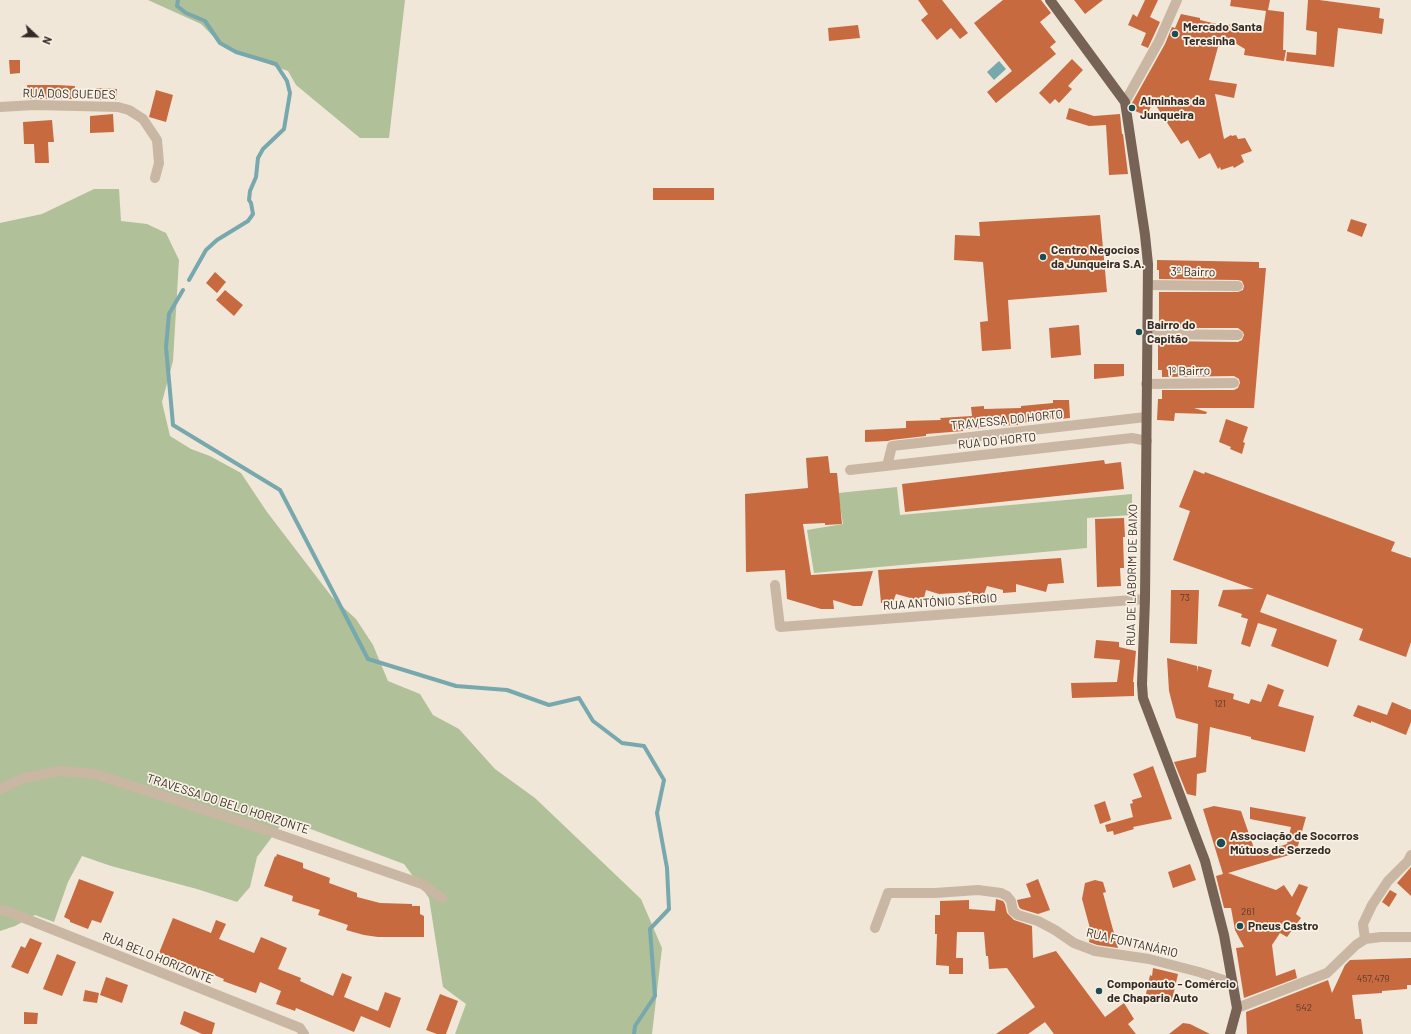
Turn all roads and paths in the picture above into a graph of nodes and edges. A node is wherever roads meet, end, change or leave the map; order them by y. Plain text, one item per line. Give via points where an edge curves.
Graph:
1 (1050, 0) edge
2 (1178, 0) edge
3 (1125, 102) junction
4 (0, 107) edge
5 (155, 178) dead end
6 (1148, 285) junction
7 (1238, 286) dead end
8 (1147, 334) junction
9 (1238, 335) dead end
10 (1234, 383) dead end
11 (1146, 384) junction
12 (1146, 417) junction
13 (1147, 441) junction
14 (887, 466) junction
15 (850, 470) dead end
16 (775, 585) dead end
17 (1145, 599) junction
18 (0, 789) edge
19 (1411, 855) edge
20 (442, 898) dead end
21 (0, 910) edge
22 (875, 928) dead end
23 (1411, 937) edge
24 (1365, 940) junction
25 (1233, 983) junction
26 (1237, 1008) junction
27 (304, 1034) edge
28 (1230, 1034) edge

1 - 3 main road
2 - 3 street via 1159,41
3 - 6 main road, RUA DE LABORIM DE BAIXO via 1145,235
4 - 5 street, RUA DOS GUEDES via 118,106 129,110 143,119 157,140 159,163
6 - 7 street, 3º Bairro
6 - 8 main road, RUA DE LABORIM DE BAIXO
8 - 9 street
8 - 11 main road, RUA DE LABORIM DE BAIXO
10 - 11 street, 1º Bairro
11 - 12 main road, RUA DE LABORIM DE BAIXO
12 - 13 main road, RUA DE LABORIM DE BAIXO
12 - 14 street, TRAVESSA DO HORTO via 892,446
13 - 14 street, RUA DO HORTO via 1132,438
13 - 17 main road, RUA DE LABORIM DE BAIXO
14 - 15 street, RUA DO HORTO
16 - 17 street, RUA ANTÓNIO SÉRGIO via 780,627
17 - 25 main road, RUA DE LABORIM DE BAIXO via 1143,698 1205,861
18 - 20 street, TRAVESSA DO BELO HORIZONTE via 24,778 60,771 96,774 422,884
19 - 24 street via 1388,881 1372,905 1363,924
21 - 27 street, RUA BELO HORIZONTE via 300,1028
22 - 25 street, RUA FONTANÁRIO via 888,893 978,890 1001,892 1011,901 1013,910 1018,915 1038,921 1074,943 1095,951 1156,961
23 - 24 street
24 - 26 street via 1356,945 1327,973
25 - 26 main road, RUA DE LABORIM DE BAIXO
26 - 28 main road, RUA DE LABORIM DE BAIXO

